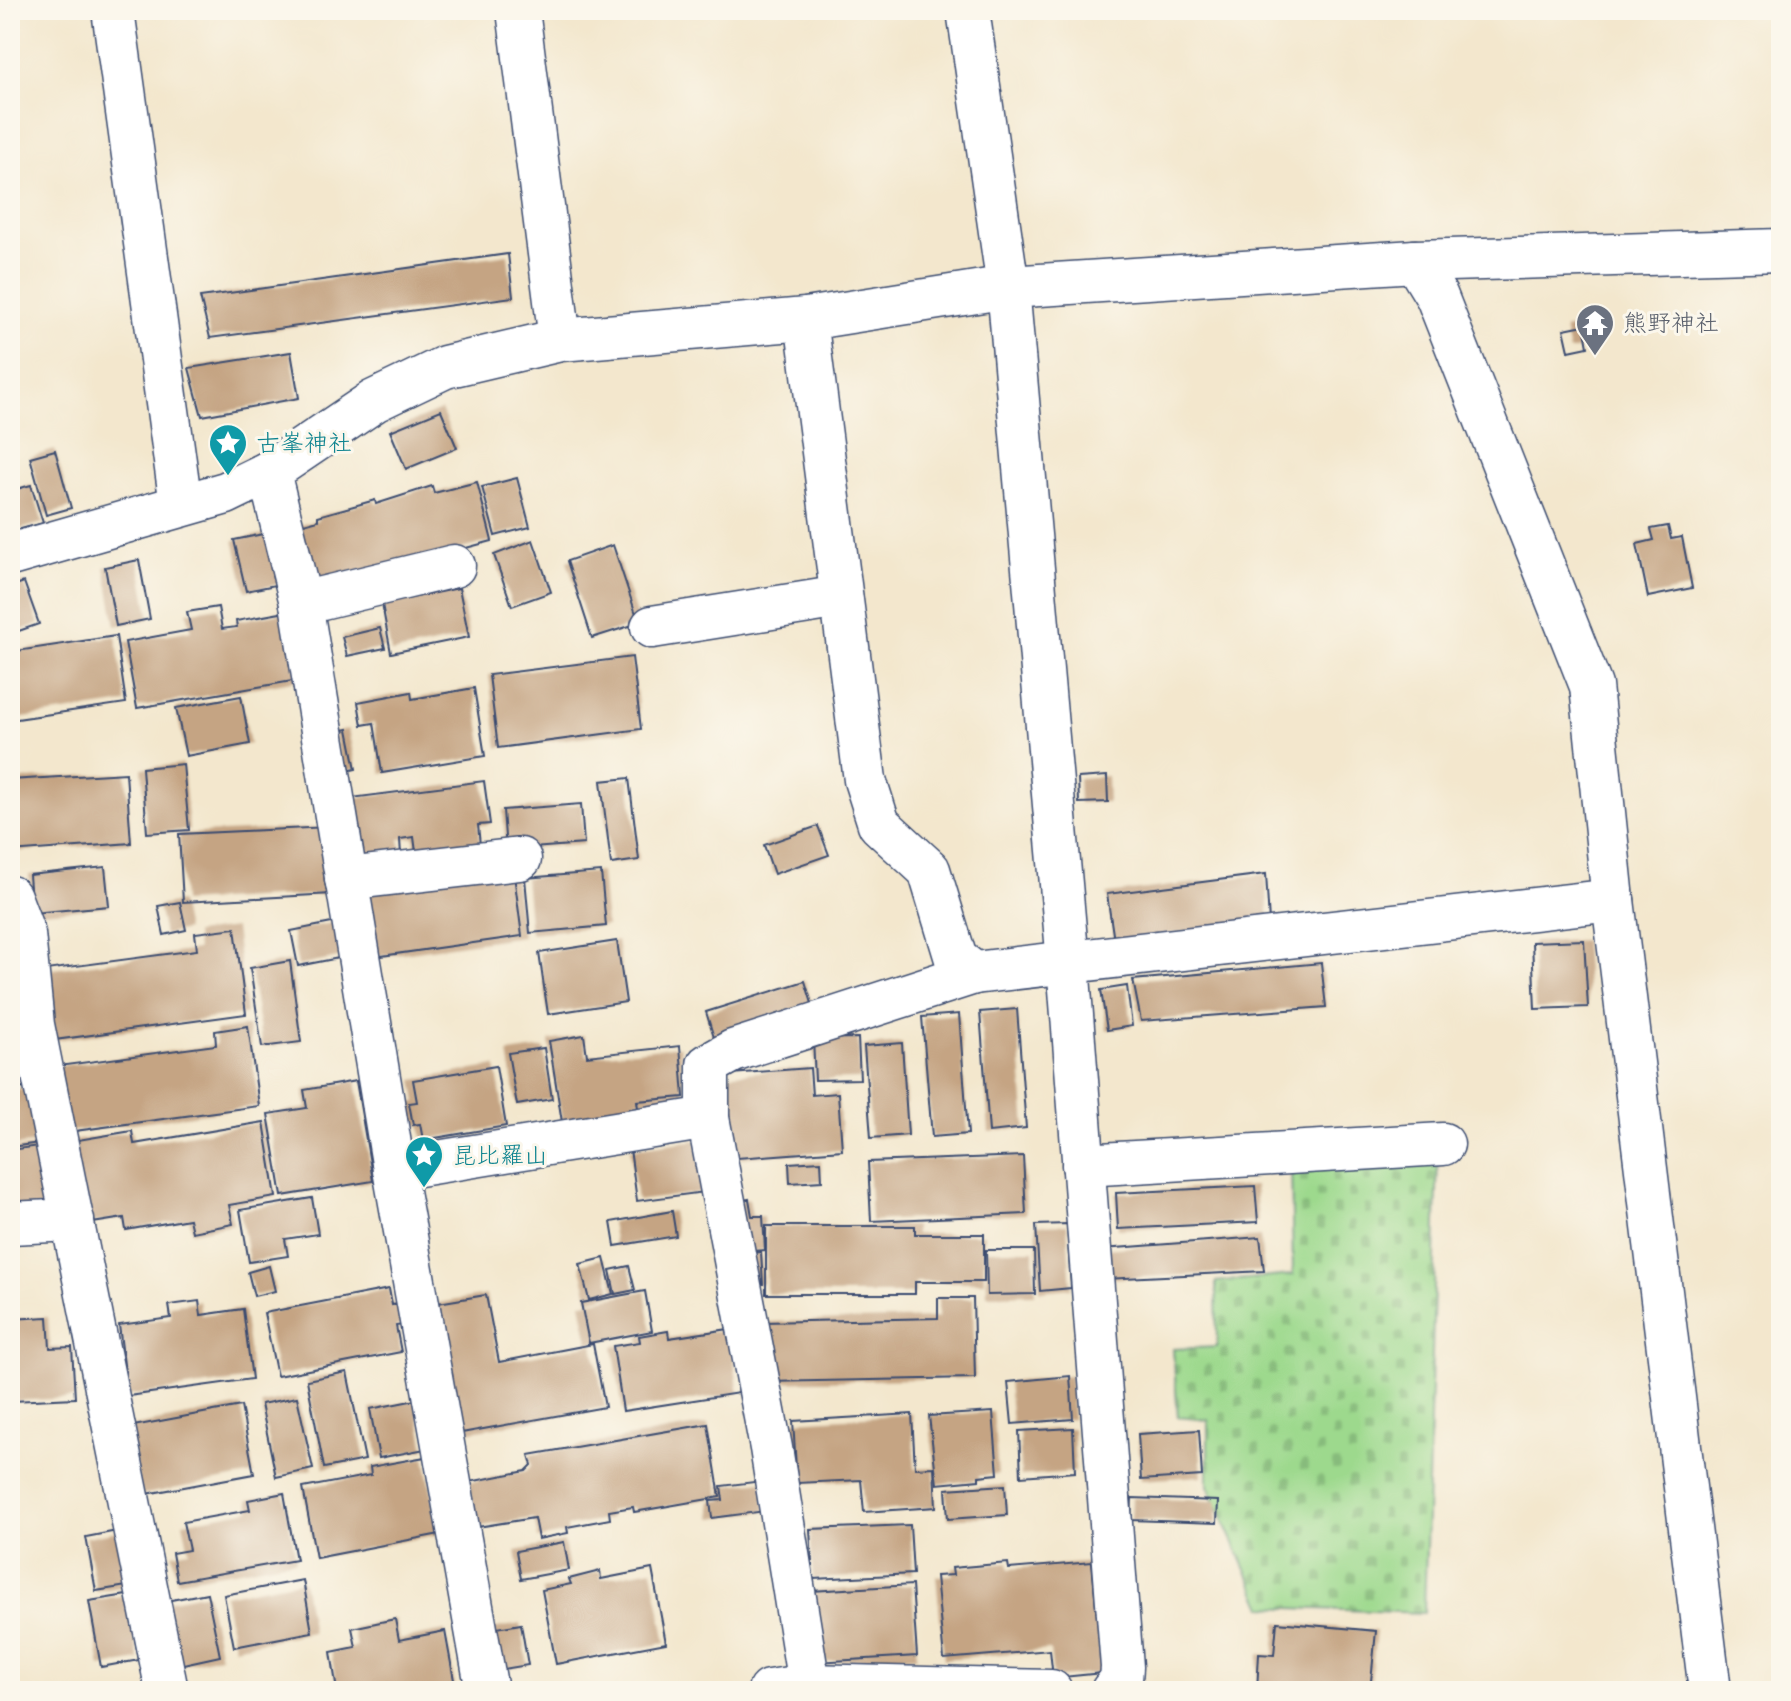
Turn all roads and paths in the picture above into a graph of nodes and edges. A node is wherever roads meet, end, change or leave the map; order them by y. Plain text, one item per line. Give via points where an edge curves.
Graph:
1 (113, 10) edge
2 (518, 10) edge
3 (968, 10) edge
4 (1781, 250) edge
5 (1415, 261) junction
6 (1008, 287) junction
7 (806, 319) junction
8 (560, 340) junction
9 (269, 472) junction
10 (181, 505) junction
11 (10, 555) edge
12 (454, 566) dead end
13 (841, 597) junction
14 (301, 603) junction
15 (652, 627) dead end
16 (520, 859) dead end
17 (346, 879) junction
18 (10, 897) edge
19 (1613, 900) junction
20 (1068, 963) junction
21 (974, 973) junction
22 (708, 1118) junction
23 (1443, 1144) dead end
24 (1083, 1165) junction
25 (394, 1169) junction
26 (73, 1220) junction
27 (10, 1223) edge
28 (809, 1685) junction
29 (167, 1691) edge
30 (487, 1691) edge
31 (769, 1691) edge
32 (1051, 1691) edge
33 (1112, 1691) edge
34 (1710, 1691) edge

1 - 10 street
2 - 8 street
3 - 6 street
4 - 5 street
5 - 6 street
5 - 19 street via 1437,297 1591,686
6 - 7 street
6 - 20 street
7 - 8 street
7 - 13 street
8 - 9 street via 445,367 374,401
9 - 10 street via 226,493
9 - 14 street
10 - 11 street
12 - 14 street
13 - 15 street
13 - 21 street via 865,780 879,824 929,870 956,959
14 - 17 street
16 - 17 street
17 - 25 street
18 - 26 street via 24,934 33,1025
19 - 20 street
19 - 34 street
20 - 21 street
20 - 24 street
21 - 22 street via 733,1051 708,1065
22 - 25 street
22 - 28 street via 771,1448
23 - 24 street
24 - 33 street via 1122,1667 1121,1680
25 - 30 street
26 - 27 street
26 - 29 street
28 - 31 street
28 - 32 street

